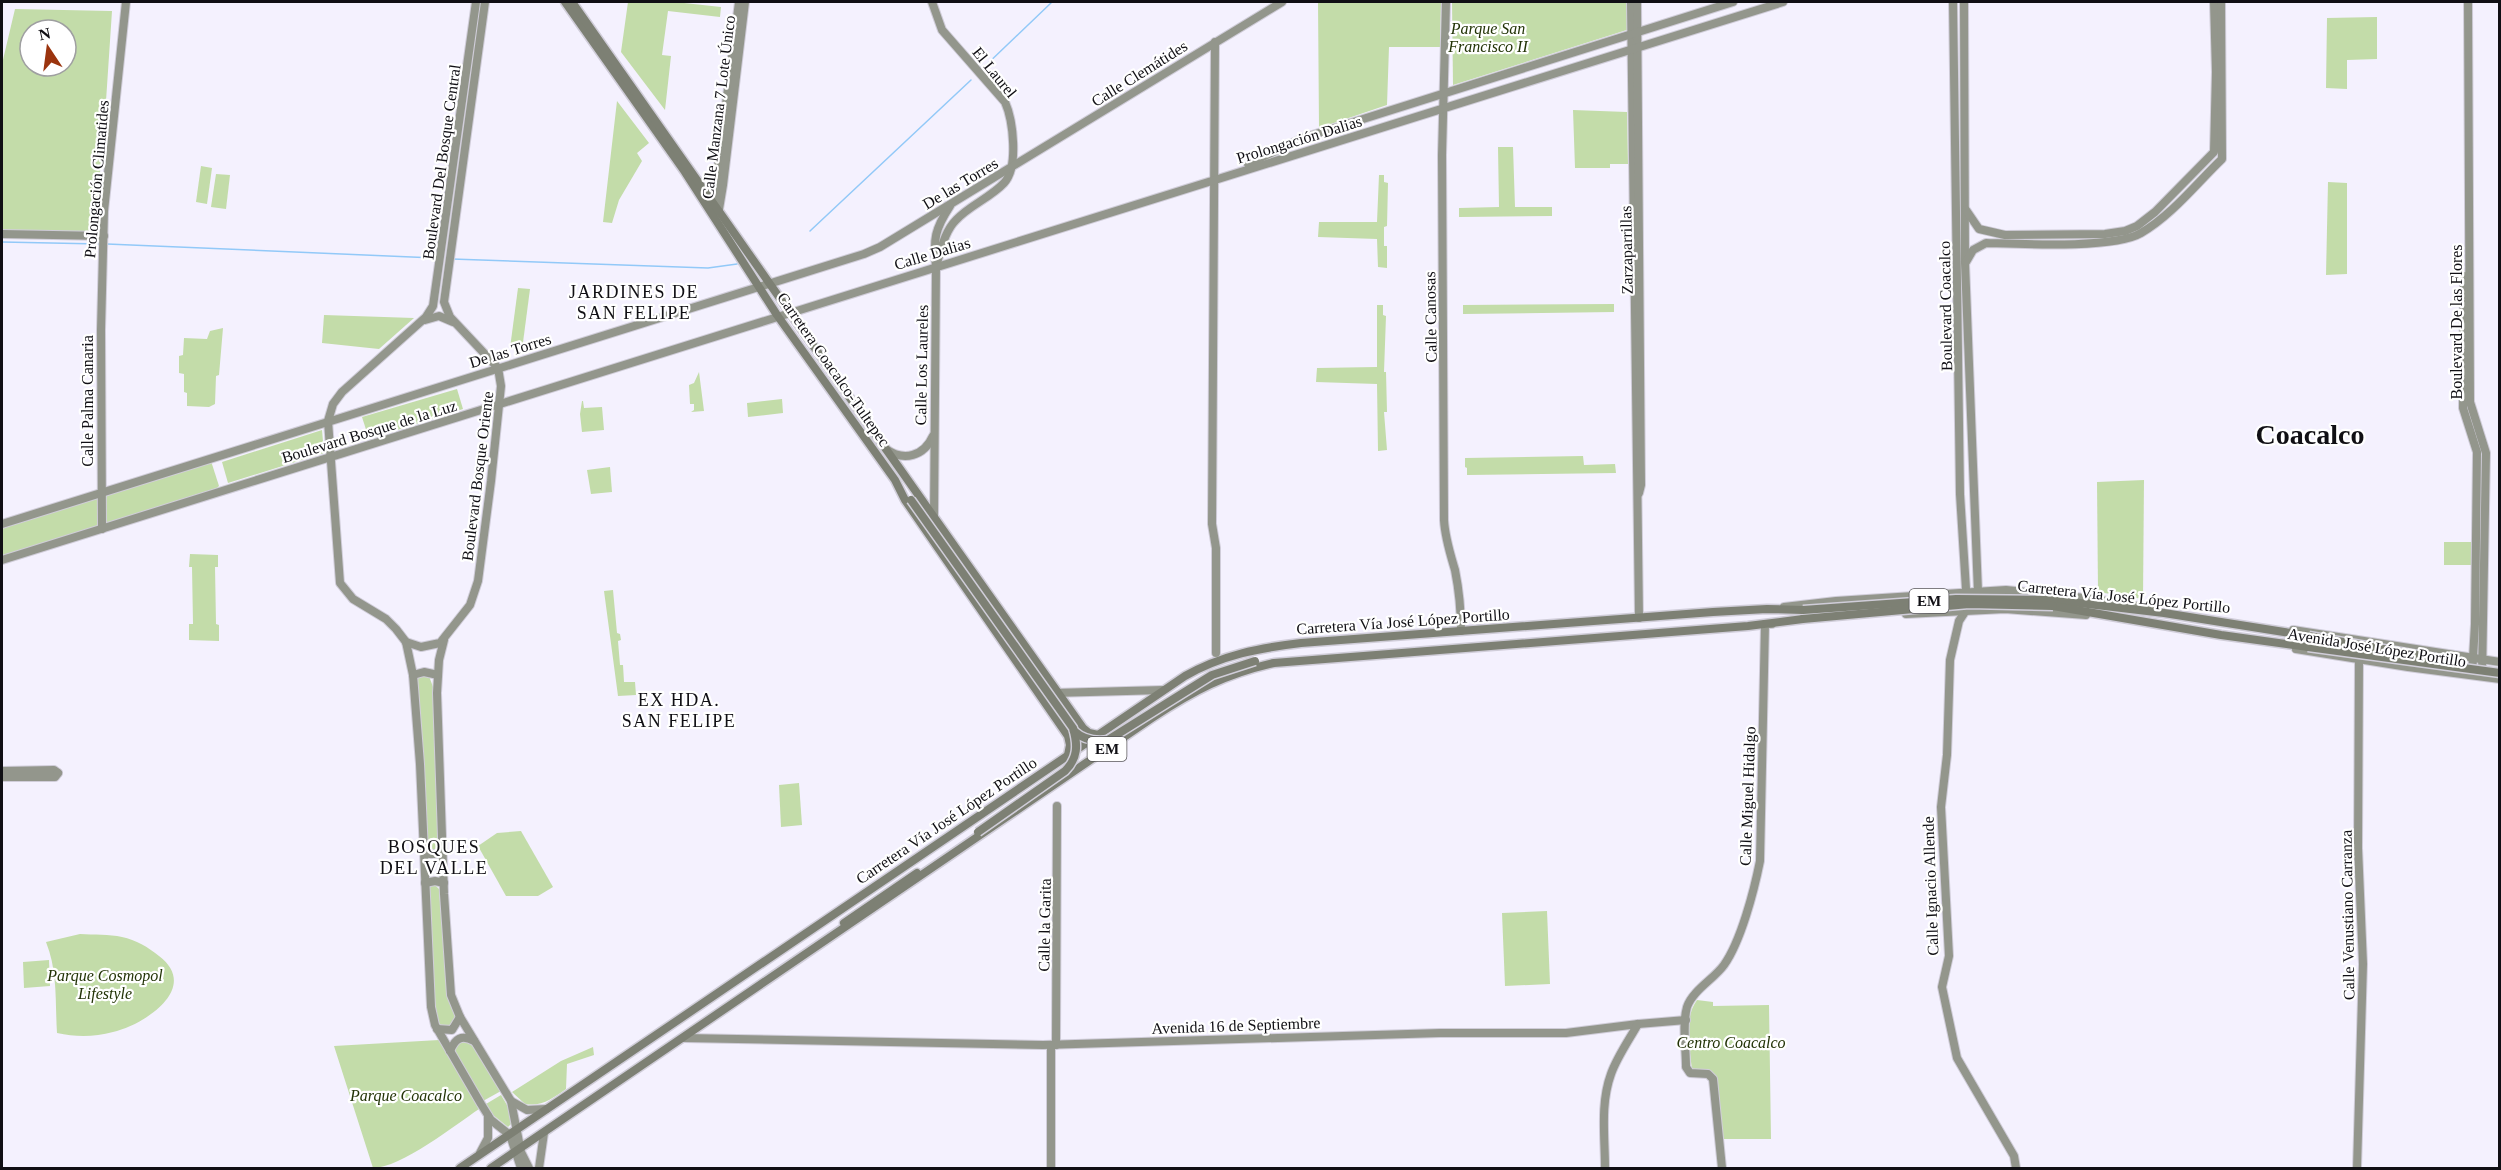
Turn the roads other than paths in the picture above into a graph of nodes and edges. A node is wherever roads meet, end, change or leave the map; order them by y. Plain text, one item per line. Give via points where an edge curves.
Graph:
1 (126, 2) edge
2 (476, 2) edge
3 (485, 2) edge
4 (565, 2) edge
5 (572, 2) edge
6 (739, 2) edge
7 (745, 2) edge
8 (932, 2) edge
9 (1282, 2) edge
10 (1446, 2) edge
11 (1630, 2) edge
12 (1637, 2) edge
13 (1733, 2) edge
14 (1783, 2) edge
15 (1953, 2) edge
16 (1964, 2) edge
17 (2214, 2) edge
18 (2221, 2) edge
19 (2463, 2) edge
20 (2468, 2) edge
21 (1634, 32) junction
22 (1215, 42) junction
23 (1634, 48) junction
24 (469, 88) junction
25 (1444, 92) junction
26 (1443, 108) junction
27 (1011, 169) junction
28 (1229, 174) junction
29 (1213, 179) junction
30 (951, 205) junction
31 (715, 208) junction
32 (1965, 208) junction
33 (452, 214) junction
34 (2, 234) edge
35 (104, 238) junction
36 (1965, 263) junction
37 (936, 266) junction
38 (102, 274) joint
39 (768, 282) junction
40 (757, 286) junction
41 (1959, 309) junction
42 (788, 312) junction
43 (777, 315) junction
44 (421, 322) junction
45 (1966, 322) junction
46 (456, 324) junction
47 (1967, 331) junction
48 (1959, 343) junction
49 (644, 359) joint
50 (498, 368) junction
51 (843, 388) junction
52 (834, 395) junction
53 (500, 404) junction
54 (328, 421) junction
55 (934, 432) junction
56 (882, 446) junction
57 (331, 458) junction
58 (895, 465) junction
59 (101, 493) junction
60 (934, 518) junction
61 (2, 524) edge
62 (102, 529) junction
63 (2, 560) edge
64 (960, 580) junction
65 (2006, 590) junction
66 (1978, 592) junction
67 (1965, 593) junction
68 (1926, 595) junction
69 (2054, 603) junction
70 (1767, 606) junction
71 (2005, 609) junction
72 (1968, 610) junction
73 (1927, 612) junction
74 (2164, 613) junction
75 (1803, 614) junction
76 (1639, 618) junction
77 (1765, 624) junction
78 (2162, 625) junction
79 (2263, 628) junction
80 (1461, 631) junction
81 (444, 639) junction
82 (2251, 639) junction
83 (406, 642) junction
84 (1215, 652) dead end
85 (1341, 657) junction
86 (2479, 659) junction
87 (2359, 660) junction
88 (2499, 662) edge
89 (2499, 668) edge
90 (2499, 674) edge
91 (413, 675) junction
92 (438, 675) junction
93 (2472, 675) junction
94 (2482, 676) junction
95 (2499, 679) edge
96 (1055, 688) junction
97 (1164, 690) junction
98 (1037, 692) junction
99 (1045, 703) junction
100 (1098, 735) junction
101 (1068, 755) junction
102 (2, 771) edge
103 (2, 777) edge
104 (1057, 806) dead end
105 (423, 843) junction
106 (443, 850) junction
107 (425, 883) junction
108 (444, 883) junction
109 (814, 949) junction
110 (460, 1017) junction
111 (1686, 1020) junction
112 (1638, 1024) junction
113 (437, 1029) junction
114 (684, 1038) junction
115 (474, 1041) junction
116 (1054, 1045) junction
117 (450, 1051) junction
118 (511, 1101) junction
119 (556, 1105) junction
120 (488, 1114) junction
121 (511, 1133) junction
122 (544, 1134) junction
123 (517, 1151) junction
124 (477, 1157) junction
125 (460, 1168) edge
126 (491, 1168) edge
127 (521, 1168) edge
128 (529, 1168) edge
129 (539, 1168) edge
130 (1051, 1168) edge
131 (1605, 1168) edge
132 (1722, 1168) edge
133 (2016, 1168) edge
134 (2357, 1168) edge

1 - 35 street, Prolongación Climatides
2 - 24 street, Boulevard Del Bosque Central
3 - 24 street, Boulevard Del Bosque Central
4 - 31 main road, Carretera Coacalco-Tultepec via 685,172
5 - 31 main road, Carretera Coacalco-Tultepec
6 - 31 street, Calle Manzana 7 Lote Único
7 - 31 street, Calle Manzana 7 Lote Único
8 - 27 street, El Laurel via 942,30 1005,102 1013,134
9 - 22 street, Calle Clemátides
10 - 25 street, Calle Canosas
11 - 21 street, Zarzaparrillas
12 - 21 street, Zarzaparrillas
13 - 21 street, Prolongación Dalias
14 - 23 street, Prolongación Dalias
15 - 41 street, Boulevard Coacalco
16 - 32 street, Boulevard Coacalco
17 - 32 street via 2214,152 2155,212 2125,231 2005,235 1979,229
18 - 36 street via 2222,159 2161,219 2135,236 2096,243 1986,243 1973,250
19 - 86 street, Boulevard De las Flores via 2463,402 2477,452
20 - 86 street, Boulevard De las Flores via 2470,402 2486,453
21 - 23 street, Zarzaparrillas
21 - 25 street, Prolongación Dalias
22 - 27 street, Calle Clemátides
22 - 29 street
23 - 26 street, Prolongación Dalias
23 - 76 street, Zarzaparrillas
24 - 33 street, Boulevard Del Bosque Central
25 - 26 street, Calle Canosas
25 - 28 street, Prolongación Dalias via 1303,138
26 - 28 street, Prolongación Dalias
26 - 80 street, Calle Canosas via 1444,520 1461,604
27 - 30 street, De las Torres
27 - 37 street via 1003,184 956,220
28 - 29 street, Calle Dalias
29 - 37 street, Calle Dalias
29 - 84 street
30 - 37 street, Calle Los Laureles via 935,233
30 - 39 street, De las Torres via 864,254
31 - 39 main road, Carretera Coacalco-Tultepec
31 - 40 main road, Carretera Coacalco-Tultepec
32 - 36 street, Boulevard Coacalco
33 - 44 street, Boulevard Del Bosque Central via 441,249 433,306
33 - 46 street, Boulevard Del Bosque Central via 452,250 444,302
34 - 35 street
35 - 38 street, Prolongación Climatides
36 - 45 street, Boulevard Coacalco
37 - 42 street, Calle Dalias
37 - 55 street, Calle Los Laureles
38 - 59 street, Calle Palma Canaria
39 - 40 street, De las Torres
39 - 42 main road, Carretera Coacalco-Tultepec
40 - 43 main road, Carretera Coacalco-Tultepec
40 - 50 street, De las Torres
41 - 45 street
41 - 48 street, Boulevard Coacalco
42 - 43 street, Calle Dalias
42 - 51 main road, Carretera Coacalco-Tultepec
43 - 49 street, Calle Dalias
43 - 52 main road, Carretera Coacalco-Tultepec
44 - 46 street via 439,316
44 - 54 street via 342,393 333,404
45 - 47 street, Boulevard Coacalco
46 - 50 street, Boulevard Bosque Oriente
47 - 48 street
47 - 66 street, Boulevard Coacalco
48 - 67 street, Boulevard Coacalco
49 - 53 street, Boulevard Bosque de la Luz
50 - 53 street, Boulevard Bosque Oriente
50 - 54 street, De las Torres
51 - 52 street
51 - 56 main road, Carretera Coacalco-Tultepec
52 - 64 main road, Carretera Coacalco-Tultepec
53 - 57 street, Boulevard Bosque de la Luz
53 - 81 street, Boulevard Bosque Oriente via 478,581 470,605
54 - 57 street
54 - 59 street, De las Torres
55 - 56 street, Calle Los Laureles via 926,448 910,456 891,453
55 - 60 street
56 - 58 main road, Carretera Coacalco-Tultepec
57 - 62 street, Boulevard Bosque de la Luz
57 - 83 street via 340,583 352,599 391,622
58 - 60 main road, Carretera Coacalco-Tultepec
58 - 109 main road, bridge via 911,500 1073,728 1077,749 1075,759 1065,771 854,915
59 - 61 street, De las Torres
59 - 62 street, Calle Palma Canaria
60 - 96 main road, Carretera Coacalco-Tultepec
62 - 63 street, Boulevard Bosque de la Luz
64 - 85 main road, bridge via 980,599 1070,728 1096,741 1112,738 1212,675 1255,661
64 - 98 main road, Carretera Coacalco-Tultepec
65 - 66 street
65 - 71 street via 1998,599
65 - 74 street via 2095,599
66 - 67 street
66 - 72 street, Calle Ignacio Allende
67 - 68 street
67 - 72 street, Boulevard Coacalco
68 - 70 street
68 - 73 street via 1930,606
69 - 74 main road, Carretera Vía José López Portillo / EM
69 - 75 main road, Carretera Vía José López Portillo / EM, bridge
69 - 78 main road, Carretera Vía José López Portillo / EM
70 - 75 main road, Carretera Vía José López Portillo / EM
70 - 76 main road, Carretera Vía José López Portillo / EM
71 - 72 street
71 - 78 street
72 - 73 street
72 - 133 street, Calle Ignacio Allende via 1959,621 1950,660 1947,755 1941,798 1949,956 1942,987 1957,1058 2014,1156
73 - 77 street
74 - 79 main road, Carretera Vía José López Portillo / EM
75 - 77 main road, Carretera Vía José López Portillo / EM
76 - 80 main road, Carretera Vía José López Portillo / EM
77 - 85 main road, Carretera Vía José López Portillo / EM
77 - 111 street, Calle Miguel Hidalgo via 1760,861 1753,896 1725,964 1690,1000
78 - 82 main road, Carretera Vía José López Portillo / EM
79 - 86 street, Avenida José López Portillo
79 - 89 main road, Carretera Vía José López Portillo / EM, bridge
80 - 97 main road, Carretera Vía José López Portillo / EM via 1259,648 1202,666
81 - 83 street via 427,647
81 - 92 street
82 - 87 street, Avenida José López Portillo
82 - 90 main road, Carretera Vía José López Portillo / EM, bridge
83 - 91 street
85 - 109 main road, Carretera Vía José López Portillo / EM via 1274,663 1240,671 1196,690
86 - 88 street, Avenida José López Portillo
86 - 93 street, Boulevard De las Flores
86 - 94 street, Boulevard De las Flores
87 - 93 street, Avenida José López Portillo
87 - 134 street, Calle Venustiano Carranza via 2358,849 2363,964
91 - 92 street
91 - 105 street
92 - 106 street
93 - 94 street, Avenida José López Portillo
94 - 95 street, Avenida José López Portillo
96 - 97 street
96 - 98 main road via 1048,693
96 - 99 street
96 - 100 main road, Carretera Coacalco-Tultepec via 1083,728
97 - 100 main road, Carretera Vía José López Portillo / EM
98 - 99 main road, Carretera Coacalco-Tultepec
99 - 101 main road, Carretera Coacalco-Tultepec via 1070,740
100 - 101 main road, Carretera Vía José López Portillo / EM
101 - 119 main road, Carretera Vía José López Portillo / EM
102 - 103 street via 58,773 55,777
104 - 116 street, Calle la Garita
105 - 106 street via 429,854
105 - 107 street
106 - 108 street
107 - 108 street
107 - 113 street via 431,1007
108 - 110 street via 451,995
109 - 114 main road, Carretera Vía José López Portillo / EM
110 - 113 street via 452,1029
110 - 115 street
111 - 112 street, Avenida 16 de Septiembre
111 - 132 street via 1686,1066 1690,1073 1708,1074 1713,1079
112 - 116 street, Avenida 16 de Septiembre via 1566,1033
112 - 131 street via 1607,1086
113 - 117 street
114 - 116 street, Avenida 16 de Septiembre
114 - 122 main road, Carretera Vía José López Portillo / EM
115 - 117 street via 467,1037 458,1039
115 - 118 street
116 - 130 street, Calle la Garita
117 - 120 street
118 - 119 street via 536,1111
118 - 121 street
119 - 121 main road, Carretera Vía José López Portillo / EM
120 - 121 street
120 - 124 street via 488,1138
121 - 123 street
121 - 124 main road, Carretera Vía José López Portillo / EM
122 - 123 main road, Carretera Vía José López Portillo / EM
122 - 129 street
123 - 126 main road, Carretera Vía José López Portillo / EM
123 - 127 street
123 - 128 street
124 - 125 main road, Carretera Vía José López Portillo / EM

